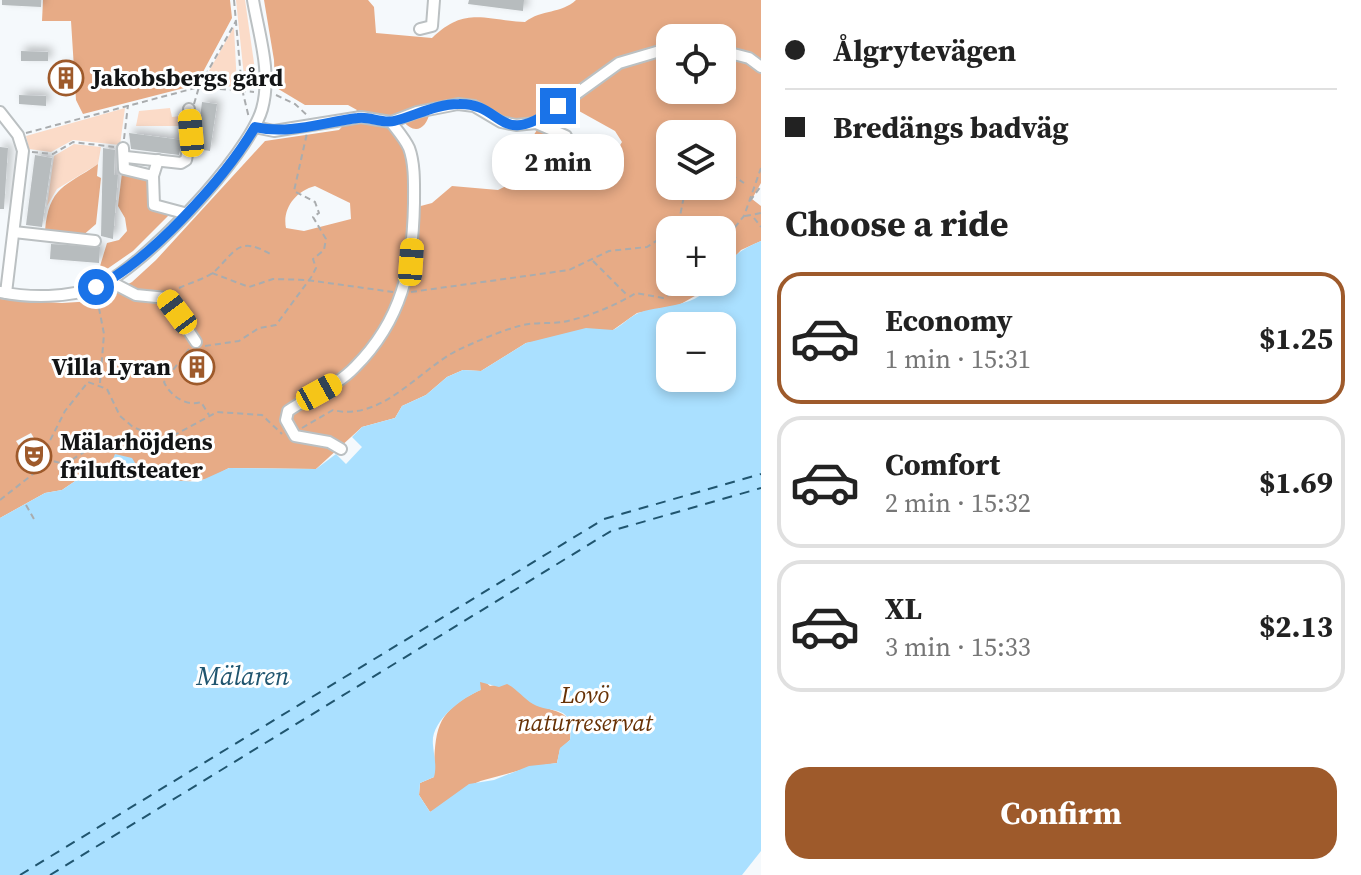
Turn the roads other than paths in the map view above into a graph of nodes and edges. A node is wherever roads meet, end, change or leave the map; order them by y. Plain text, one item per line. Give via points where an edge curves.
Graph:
1 (253, 0) edge
2 (434, 0) edge
3 (420, 29) dead end
4 (656, 52) edge
5 (736, 55) edge
6 (761, 67) edge
7 (189, 109) road end
8 (0, 112) edge
9 (391, 122) junction
10 (536, 123) junction
11 (255, 127) junction
12 (566, 136) dead end
13 (158, 160) junction
14 (153, 176) junction
15 (184, 213) junction
16 (0, 227) edge
17 (14, 230) junction
18 (95, 241) dead end
19 (109, 281) junction
20 (3, 292) edge
21 (196, 342) road end
22 (341, 449) dead end

1 - 11 street via 266,84
2 - 3 street via 432,26
4 - 10 street via 619,63
5 - 6 street
7 - 13 street via 186,160
8 - 17 street via 23,151
9 - 10 street via 458,104 474,106 501,122
9 - 11 street via 361,117 274,131
9 - 22 street via 409,147 414,191 411,262 403,293 386,330 352,371 288,411 286,420 291,437 329,442
10 - 12 street
11 - 15 street via 233,160
13 - 14 street
13 - 14 street via 124,152 124,169
14 - 15 street via 154,205
15 - 19 street via 143,256
16 - 17 street
17 - 18 street
17 - 20 street
19 - 20 street via 59,295
19 - 21 street via 136,295 167,298

